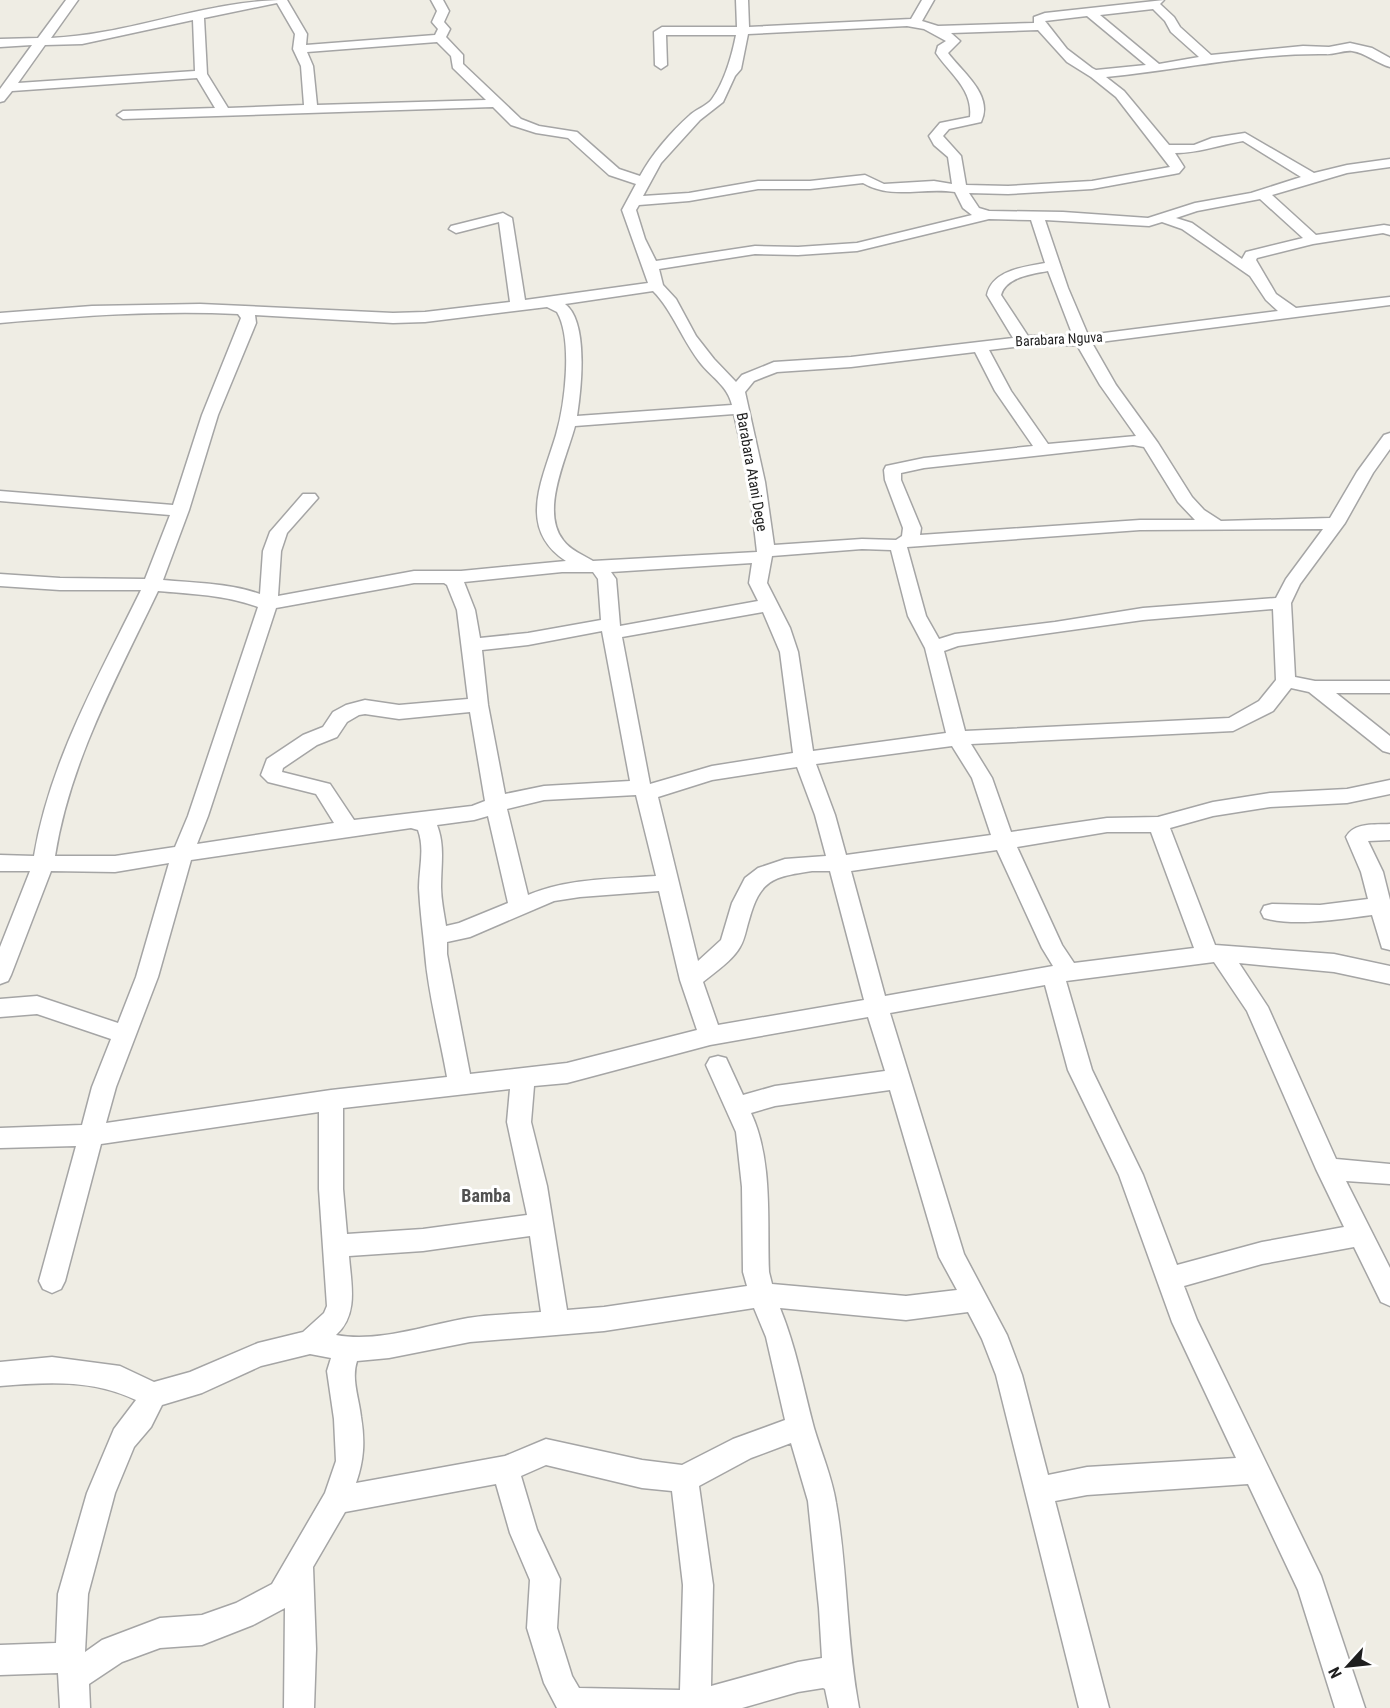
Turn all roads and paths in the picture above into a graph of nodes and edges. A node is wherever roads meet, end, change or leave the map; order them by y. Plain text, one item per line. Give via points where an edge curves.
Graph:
1 (72, 0) edge
2 (273, 0) edge
3 (281, 0) edge
4 (437, 0) edge
5 (742, 0) edge
6 (928, 0) edge
7 (1053, 0) edge
8 (1156, 2) edge
9 (1090, 13) junction
10 (1063, 15) junction
11 (198, 16) junction
12 (915, 23) junction
13 (1042, 26) junction
14 (938, 30) junction
15 (743, 31) junction
16 (440, 39) junction
17 (0, 43) edge
18 (43, 43) junction
19 (299, 49) junction
20 (1208, 59) junction
21 (1390, 63) edge
22 (661, 65) dead end
23 (1156, 68) junction
24 (201, 74) junction
25 (1095, 74) junction
26 (10, 87) junction
27 (0, 98) edge
28 (498, 103) junction
29 (311, 108) junction
30 (224, 112) junction
31 (123, 116) dead end
32 (1163, 149) junction
33 (1196, 149) junction
34 (1390, 164) edge
35 (1177, 167) junction
36 (1312, 178) junction
37 (645, 182) junction
38 (960, 189) junction
39 (1263, 194) junction
40 (634, 201) junction
41 (989, 215) junction
42 (1036, 215) junction
43 (1162, 218) junction
44 (456, 229) dead end
45 (1390, 231) edge
46 (1313, 240) junction
47 (651, 266) junction
48 (1053, 266) junction
49 (1255, 273) junction
50 (656, 286) junction
51 (1390, 301) edge
52 (546, 302) junction
53 (518, 305) junction
54 (1291, 312) junction
55 (249, 313) junction
56 (0, 318) edge
57 (1083, 340) junction
58 (1023, 341) junction
59 (979, 345) junction
60 (739, 401) junction
61 (568, 422) junction
62 (1390, 438) edge
63 (1142, 439) junction
64 (1044, 450) junction
65 (0, 496) edge
66 (309, 498) dead end
67 (180, 510) junction
68 (1336, 523) junction
69 (1220, 526) junction
70 (902, 543) junction
71 (764, 554) junction
72 (593, 566) junction
73 (449, 577) junction
74 (0, 580) edge
75 (152, 586) junction
76 (1282, 603) junction
77 (267, 604) junction
78 (768, 605) junction
79 (611, 628) junction
80 (472, 645) junction
81 (934, 648) junction
82 (1286, 681) junction
83 (1315, 687) junction
84 (1390, 687) edge
85 (478, 705) junction
86 (957, 738) junction
87 (1390, 746) edge
88 (804, 758) junction
89 (1390, 787) edge
90 (644, 790) junction
91 (496, 804) junction
92 (408, 820) junction
93 (1158, 824) junction
94 (348, 828) junction
95 (1390, 832) edge
96 (1004, 842) junction
97 (182, 855) junction
98 (0, 863) edge
99 (840, 864) junction
100 (43, 865) junction
101 (667, 883) junction
102 (1382, 906) junction
103 (520, 908) junction
104 (1272, 912) dead end
105 (436, 936) junction
106 (1390, 942) edge
107 (1213, 953) junction
108 (1061, 973) junction
109 (0, 975) edge
110 (1390, 975) edge
111 (691, 980) junction
112 (877, 1007) junction
113 (0, 1008) edge
114 (124, 1034) junction
115 (710, 1036) junction
116 (718, 1065) dead end
117 (524, 1079) junction
118 (900, 1079) junction
119 (460, 1086) junction
120 (331, 1100) junction
121 (736, 1107) junction
122 (90, 1135) junction
123 (0, 1138) edge
124 (1328, 1169) junction
125 (1390, 1174) edge
126 (541, 1224) junction
127 (1360, 1235) junction
128 (336, 1246) junction
129 (1170, 1278) junction
130 (52, 1281) dead end
131 (1390, 1294) edge
132 (762, 1295) junction
133 (975, 1300) junction
134 (556, 1322) junction
135 (310, 1342) junction
136 (347, 1349) junction
137 (0, 1374) edge
138 (153, 1395) junction
139 (800, 1427) junction
140 (505, 1469) junction
141 (1254, 1470) junction
142 (684, 1479) junction
143 (1039, 1490) junction
144 (336, 1500) junction
145 (299, 1562) junction
146 (0, 1660) edge
147 (72, 1668) junction
148 (838, 1677) junction
149 (695, 1706) junction
150 (75, 1708) edge
151 (299, 1708) edge
152 (844, 1708) edge
153 (1094, 1708) edge
154 (1350, 1708) edge

1 - 18 street
2 - 11 street
3 - 19 street via 301,34
4 - 16 street via 442,11 438,22 444,29
5 - 15 street
6 - 12 street
7 - 10 street
8 - 9 street via 1148,7
8 - 20 street via 1175,29
9 - 10 street
9 - 23 street
10 - 13 street via 1040,18
11 - 18 street via 104,36
11 - 24 street
12 - 14 street
12 - 15 street
13 - 14 street
13 - 25 street via 1076,64
14 - 38 street via 954,41 942,53 973,92 979,107 976,119 945,126 936,136 954,156
15 - 22 street via 662,31
15 - 37 street via 735,69 717,102 685,126 656,161
16 - 19 street
16 - 28 street via 457,55 458,65
17 - 18 street
18 - 26 street
19 - 29 street via 307,66
20 - 21 street via 1350,47
20 - 23 street
23 - 25 street
24 - 26 street
24 - 30 street
25 - 32 street via 1126,102
26 - 27 street
28 - 29 street
28 - 37 street via 522,126 572,135 614,172
29 - 30 street
30 - 31 street
32 - 33 street
32 - 35 street
33 - 35 street
33 - 36 street via 1245,137
34 - 36 street
35 - 38 street via 1092,185
36 - 39 street
37 - 40 street
38 - 40 street via 934,185 887,188 865,179 758,185 689,197
38 - 41 street via 974,211
39 - 43 street via 1195,207
39 - 46 street
40 - 47 street via 629,210 632,222
41 - 42 street
41 - 47 street via 857,248 755,250
42 - 43 street via 1149,222
42 - 48 street
43 - 49 street via 1193,230
44 - 53 street via 489,218 505,218
45 - 46 street
46 - 49 street via 1256,252 1249,260
47 - 50 street
48 - 57 street
48 - 58 street via 1018,273 994,290
49 - 54 street via 1274,302
50 - 52 street
50 - 60 street via 669,299 688,337
51 - 54 street, Barabara Nguva
52 - 53 street
52 - 61 street via 564,310 572,331
53 - 55 street via 393,318
54 - 57 street, Barabara Nguva
55 - 56 street via 149,308
55 - 67 street via 210,415
57 - 58 street, Barabara Nguva
57 - 63 street
58 - 59 street, Barabara Nguva
59 - 60 street, Barabara Nguva via 851,362 774,367 748,378
59 - 64 street via 1003,391
60 - 61 street
60 - 71 street, Barabara Atani Dege via 756,482
61 - 72 street via 546,490 547,523 562,549
62 - 68 street
63 - 64 street
63 - 69 street via 1194,513
64 - 70 street via 892,470 912,528 911,537
65 - 67 street
66 - 77 street via 279,532 269,572
67 - 75 street
68 - 69 street
68 - 76 street
69 - 70 street via 1140,525
70 - 71 street
70 - 81 street via 917,616
71 - 72 street
71 - 78 street, Barabara Atani Dege via 758,573
72 - 73 street
72 - 79 street via 607,579
73 - 77 street via 414,578
73 - 80 street via 466,610
74 - 75 street
75 - 77 street via 244,594
75 - 100 street via 64,775
76 - 81 street via 1143,614 955,640
76 - 82 street
77 - 97 street
78 - 79 street
78 - 88 street, Barabara Atani Dege via 789,652
79 - 80 street
79 - 90 street
80 - 85 street
81 - 86 street
82 - 83 street
82 - 86 street via 1266,706 1233,724
83 - 84 street
83 - 87 street
85 - 91 street
85 - 94 street via 399,712 353,710 340,717 330,732 274,764 271,775 323,789
86 - 88 street via 919,746
86 - 96 street via 982,778
88 - 90 street via 707,773
88 - 99 street, Barabara Atani Dege
89 - 93 street via 1347,796 1270,800 1213,809
90 - 91 street via 544,792
90 - 101 street
91 - 92 street via 474,813
91 - 103 street
92 - 94 street
92 - 105 street via 426,824 432,840 430,887
93 - 96 street via 1107,825
93 - 107 street
94 - 97 street
95 - 102 street via 1356,837
96 - 99 street
96 - 108 street
97 - 100 street via 115,864
97 - 114 street via 147,977
98 - 100 street
99 - 111 street via 785,867 753,884 731,944
99 - 112 street, Barabara Atani Dege
100 - 109 street
101 - 103 street via 580,889 551,894
101 - 111 street
102 - 104 street via 1320,913
102 - 106 street
103 - 105 street via 462,931
105 - 119 street
107 - 108 street
107 - 110 street via 1334,963
107 - 124 street via 1257,1007
108 - 112 street
108 - 129 street via 1077,1062 1131,1175
111 - 115 street
112 - 115 street
112 - 118 street, Barabara Atani Dege
113 - 114 street via 37,1005
114 - 122 street
115 - 117 street via 567,1073
116 - 121 street
117 - 119 street
117 - 126 street via 517,1118
118 - 121 street via 775,1096
118 - 133 street, Barabara Atani Dege via 952,1257
119 - 120 street
120 - 122 street
120 - 128 street via 331,1189
121 - 132 street via 748,1132 756,1272
122 - 123 street
122 - 130 street
124 - 125 street
124 - 127 street
126 - 128 street via 423,1240
126 - 134 street
127 - 129 street via 1262,1253
127 - 131 street
128 - 135 street via 340,1307 333,1321
129 - 141 street via 1185,1322
132 - 133 street via 906,1308
132 - 134 street via 604,1319
132 - 139 street via 780,1337
133 - 143 street, Barabara Atani Dege via 1009,1375
134 - 136 street via 470,1330 389,1346
135 - 136 street
135 - 138 street via 258,1355 193,1384
136 - 144 street via 340,1371 350,1461
137 - 138 street via 52,1369 120,1379
138 - 147 street via 124,1438 101,1493 73,1594
139 - 142 street via 743,1448
139 - 148 street via 822,1501
140 - 142 street via 546,1452 642,1474
140 - 144 street
140 - 149 street via 524,1533 545,1579 542,1628 559,1683 571,1703
141 - 143 street via 1087,1480
141 - 154 street via 1311,1586
142 - 149 street via 698,1585
143 - 153 street, Barabara Atani Dege
144 - 145 street
145 - 147 street via 282,1594 243,1615 202,1630 160,1633
145 - 151 street
146 - 147 street
147 - 150 street
148 - 149 street via 823,1673 798,1677
148 - 152 street

